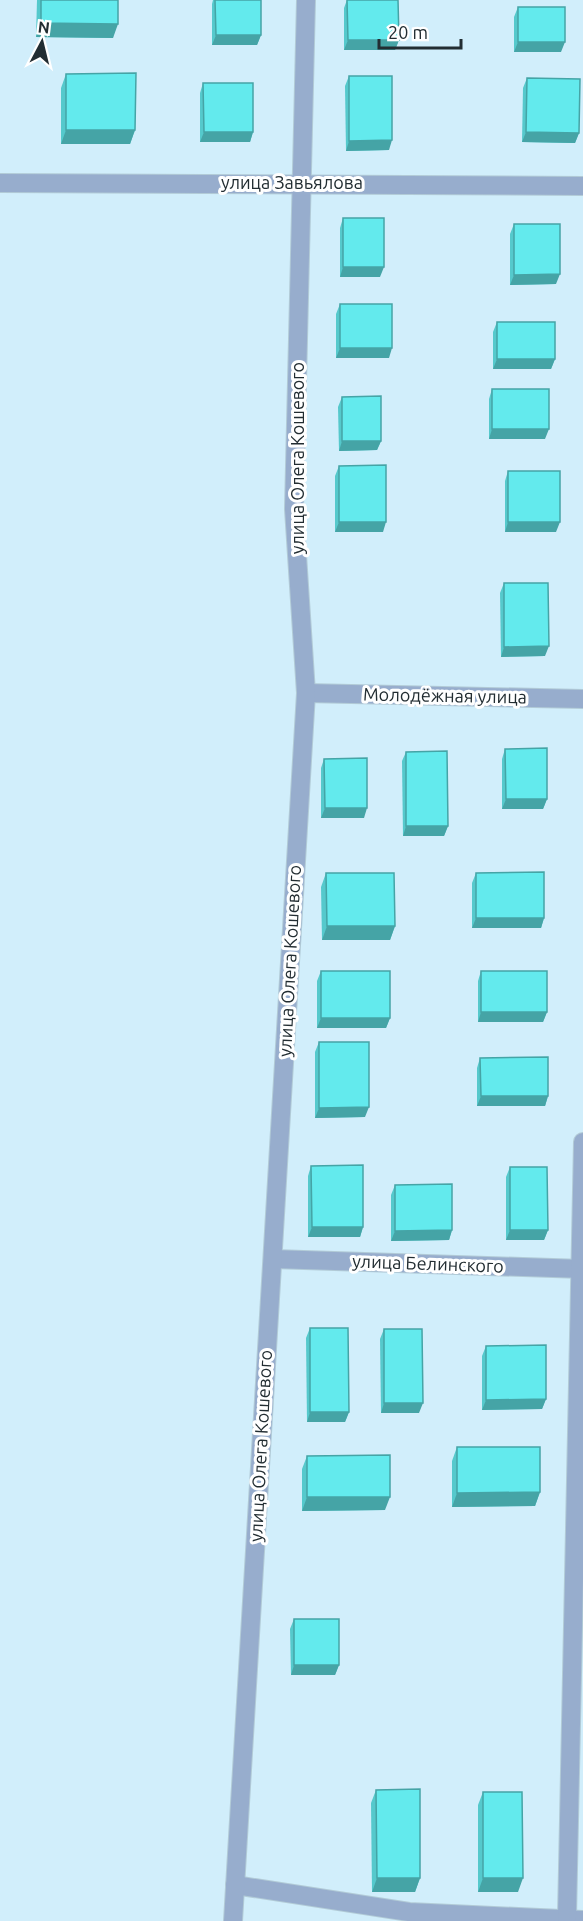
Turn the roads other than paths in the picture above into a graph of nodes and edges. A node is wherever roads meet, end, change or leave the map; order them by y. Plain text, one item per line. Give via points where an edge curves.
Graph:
1 (306, 0) edge
2 (0, 183) edge
3 (303, 183) junction
4 (583, 186) edge
5 (306, 693) junction
6 (583, 699) edge
7 (583, 1142) edge
8 (273, 1259) junction
9 (582, 1269) edge
10 (235, 1885) junction
11 (575, 1918) edge
12 (233, 1921) edge

1 - 3 street, улица Олега Кошевого
2 - 3 street, улица Завьялова
3 - 4 street, улица Завьялова
3 - 5 street, улица Олега Кошевого via 294,509
5 - 6 street, Молодёжная улица
5 - 8 street, улица Олега Кошевого
7 - 9 street
8 - 9 street, улица Белинского
8 - 10 street, улица Олега Кошевого
9 - 11 street
10 - 11 street via 409,1912
10 - 12 street, улица Олега Кошевого

